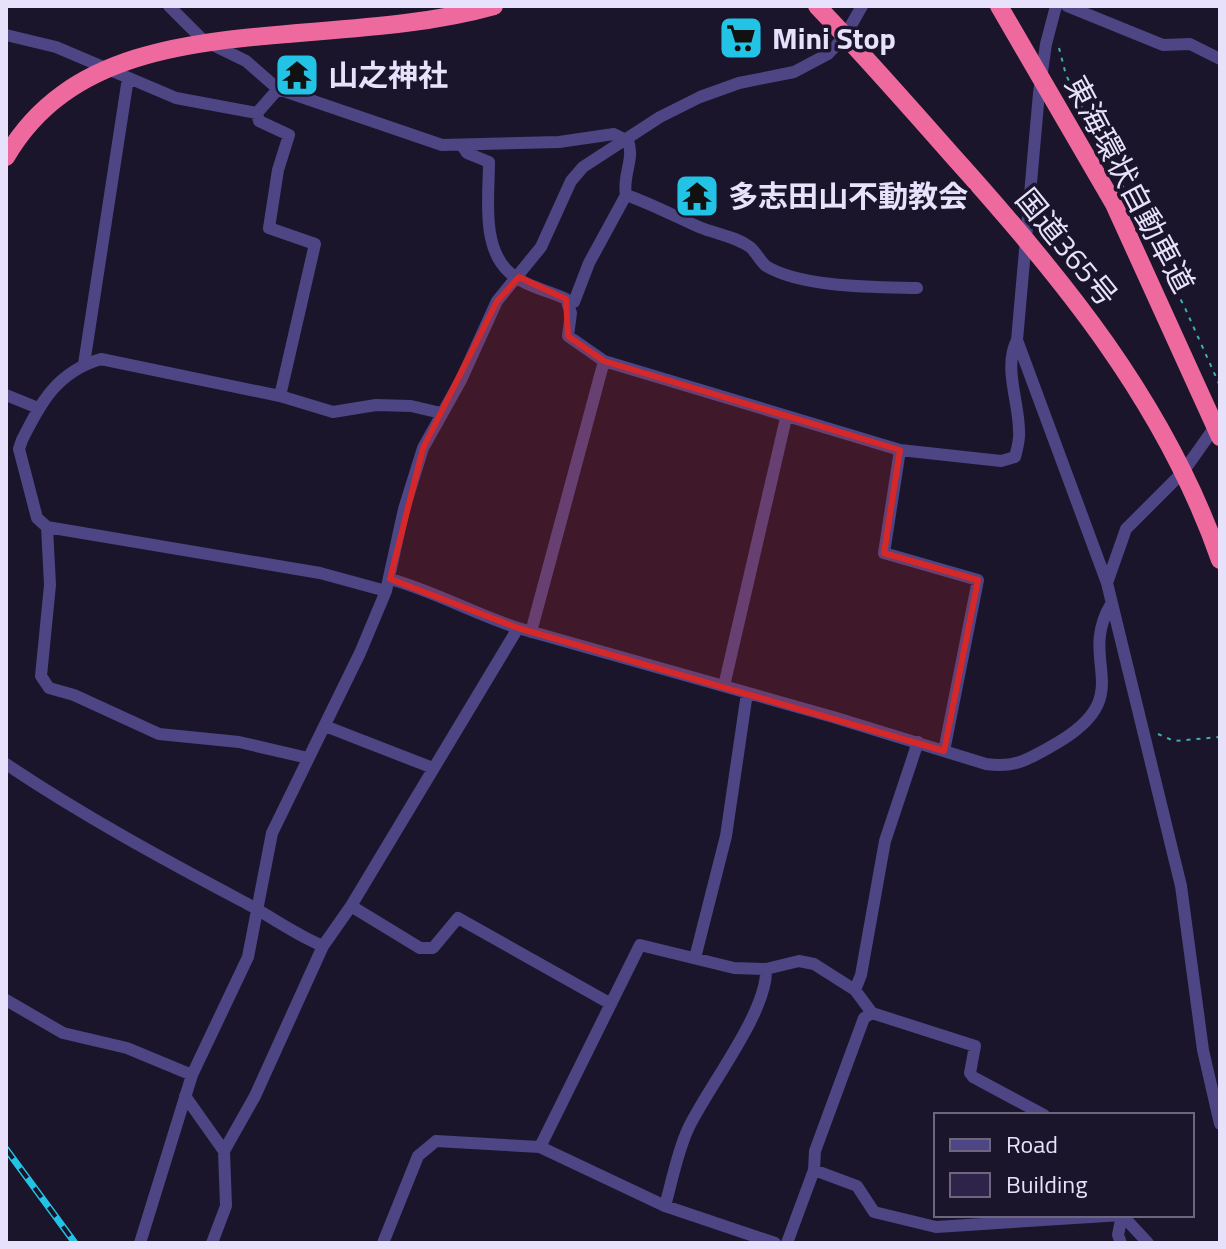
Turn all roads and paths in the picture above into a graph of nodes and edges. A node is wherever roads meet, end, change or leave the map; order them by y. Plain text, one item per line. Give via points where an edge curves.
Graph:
1 (169, 6) edge
2 (494, 6) edge
3 (817, 6) edge
4 (862, 6) edge
5 (999, 6) edge
6 (1056, 6) edge
7 (1067, 6) edge
8 (199, 14) dead end
9 (279, 16) dead end
10 (156, 21) dead end
11 (1050, 27) junction
12 (6, 35) edge
13 (845, 36) junction
14 (1220, 59) edge
15 (73, 62) junction
16 (128, 78) junction
17 (278, 89) junction
18 (257, 113) junction
19 (628, 141) junction
20 (463, 147) junction
21 (6, 157) edge
22 (626, 195) junction
23 (1026, 237) junction
24 (519, 277) junction
25 (917, 288) dead end
26 (568, 305) junction
27 (1017, 340) junction
28 (604, 361) junction
29 (84, 364) junction
30 (1220, 386) edge
31 (6, 395) edge
32 (280, 396) junction
33 (38, 408) junction
34 (441, 413) junction
35 (786, 418) junction
36 (1220, 419) edge
37 (1220, 437) edge
38 (22, 440) junction
39 (6, 441) edge
40 (900, 450) junction
41 (1183, 472) junction
42 (47, 527) junction
43 (1220, 560) edge
44 (1107, 583) junction
45 (388, 585) junction
46 (1111, 604) junction
47 (524, 630) junction
48 (724, 686) junction
49 (747, 693) junction
50 (325, 726) junction
51 (1154, 733) dead end
52 (1220, 737) edge
53 (918, 742) junction
54 (944, 751) junction
55 (308, 758) junction
56 (6, 764) edge
57 (433, 768) junction
58 (351, 906) junction
59 (259, 910) junction
60 (323, 946) junction
61 (695, 958) junction
62 (766, 969) junction
63 (855, 990) junction
64 (6, 1000) edge
65 (611, 1004) junction
66 (872, 1013) junction
67 (192, 1075) junction
68 (185, 1096) junction
69 (1040, 1113) edge
70 (1220, 1124) edge
71 (540, 1147) junction
72 (224, 1151) junction
73 (814, 1170) junction
74 (665, 1206) junction
75 (1091, 1217) edge
76 (1122, 1217) edge
77 (1124, 1217) edge
78 (140, 1243) edge
79 (212, 1243) edge
80 (383, 1243) edge
81 (775, 1243) edge
82 (787, 1243) edge
83 (1121, 1243) edge
84 (1148, 1243) edge

1 - 17 street via 203,40 246,61
2 - 9 highway via 429,18
3 - 13 highway, 国道365号
4 - 13 street
5 - 37 highway, 東海環状自動車道 via 1114,204
6 - 11 street
7 - 14 street via 1163,45 1190,44
8 - 10 highway
11 - 23 street
11 - 30 path via 1066,75
12 - 15 street via 56,47
13 - 19 street via 828,54 794,72 700,97
13 - 23 highway, 国道365号
15 - 16 street
15 - 21 highway via 44,87
16 - 18 street via 176,98
16 - 29 street
17 - 18 street
17 - 20 street via 442,145
18 - 32 street via 259,121 289,135 269,228 315,244
19 - 20 street via 614,134
19 - 22 street via 632,151 623,182
19 - 24 street via 583,167 571,181 541,247
20 - 24 street via 489,162 489,228 497,255 509,273
22 - 25 street via 738,240 766,265 798,276 849,287
22 - 26 street
23 - 27 street
23 - 41 highway, 国道365号 via 1150,406
24 - 26 street via 566,299
24 - 34 street via 497,301
26 - 28 street via 568,336
27 - 40 street via 1012,351 1020,432 1015,457 1001,461
27 - 44 street
28 - 35 street
28 - 47 street
29 - 32 street via 101,359
29 - 33 street via 47,393
31 - 33 street
32 - 34 street via 333,412 376,405
33 - 38 street
34 - 45 street via 419,463
35 - 40 street
35 - 48 street
36 - 41 street
38 - 39 street
38 - 42 street via 22,462 37,518
40 - 54 street via 884,553 978,580
41 - 43 highway, 国道365号
41 - 44 street via 1126,529
42 - 45 street
42 - 55 street via 50,585 41,676 49,688 159,734 239,742
44 - 46 street
45 - 47 street via 422,588
45 - 50 street
46 - 54 street via 1102,618 1102,697 1083,726 1010,767
46 - 70 street via 1181,886 1203,1050
47 - 48 street
47 - 57 street
48 - 49 street
49 - 53 street
49 - 61 street via 726,836
50 - 55 street
50 - 57 street
51 - 52 path via 1174,741
53 - 54 street
53 - 63 street via 885,841
55 - 59 street via 272,833
56 - 59 street via 120,836
57 - 58 street
58 - 60 street
58 - 65 street via 420,948 433,948 458,918
59 - 60 street
59 - 67 street via 248,957
60 - 72 street
61 - 62 street
61 - 65 street via 640,945
62 - 63 street via 799,961 814,964
62 - 74 street via 749,1021 688,1130
63 - 66 street
64 - 67 street via 63,1033 127,1048
65 - 71 street
66 - 69 street via 975,1046 973,1077
66 - 73 street via 864,1018 815,1151
67 - 68 street
68 - 72 street
68 - 78 street
71 - 74 street
71 - 80 street via 436,1141 418,1156
72 - 79 street via 226,1206
73 - 75 street via 857,1186 874,1212 936,1227
73 - 82 street
74 - 81 street
76 - 83 street
77 - 84 street

